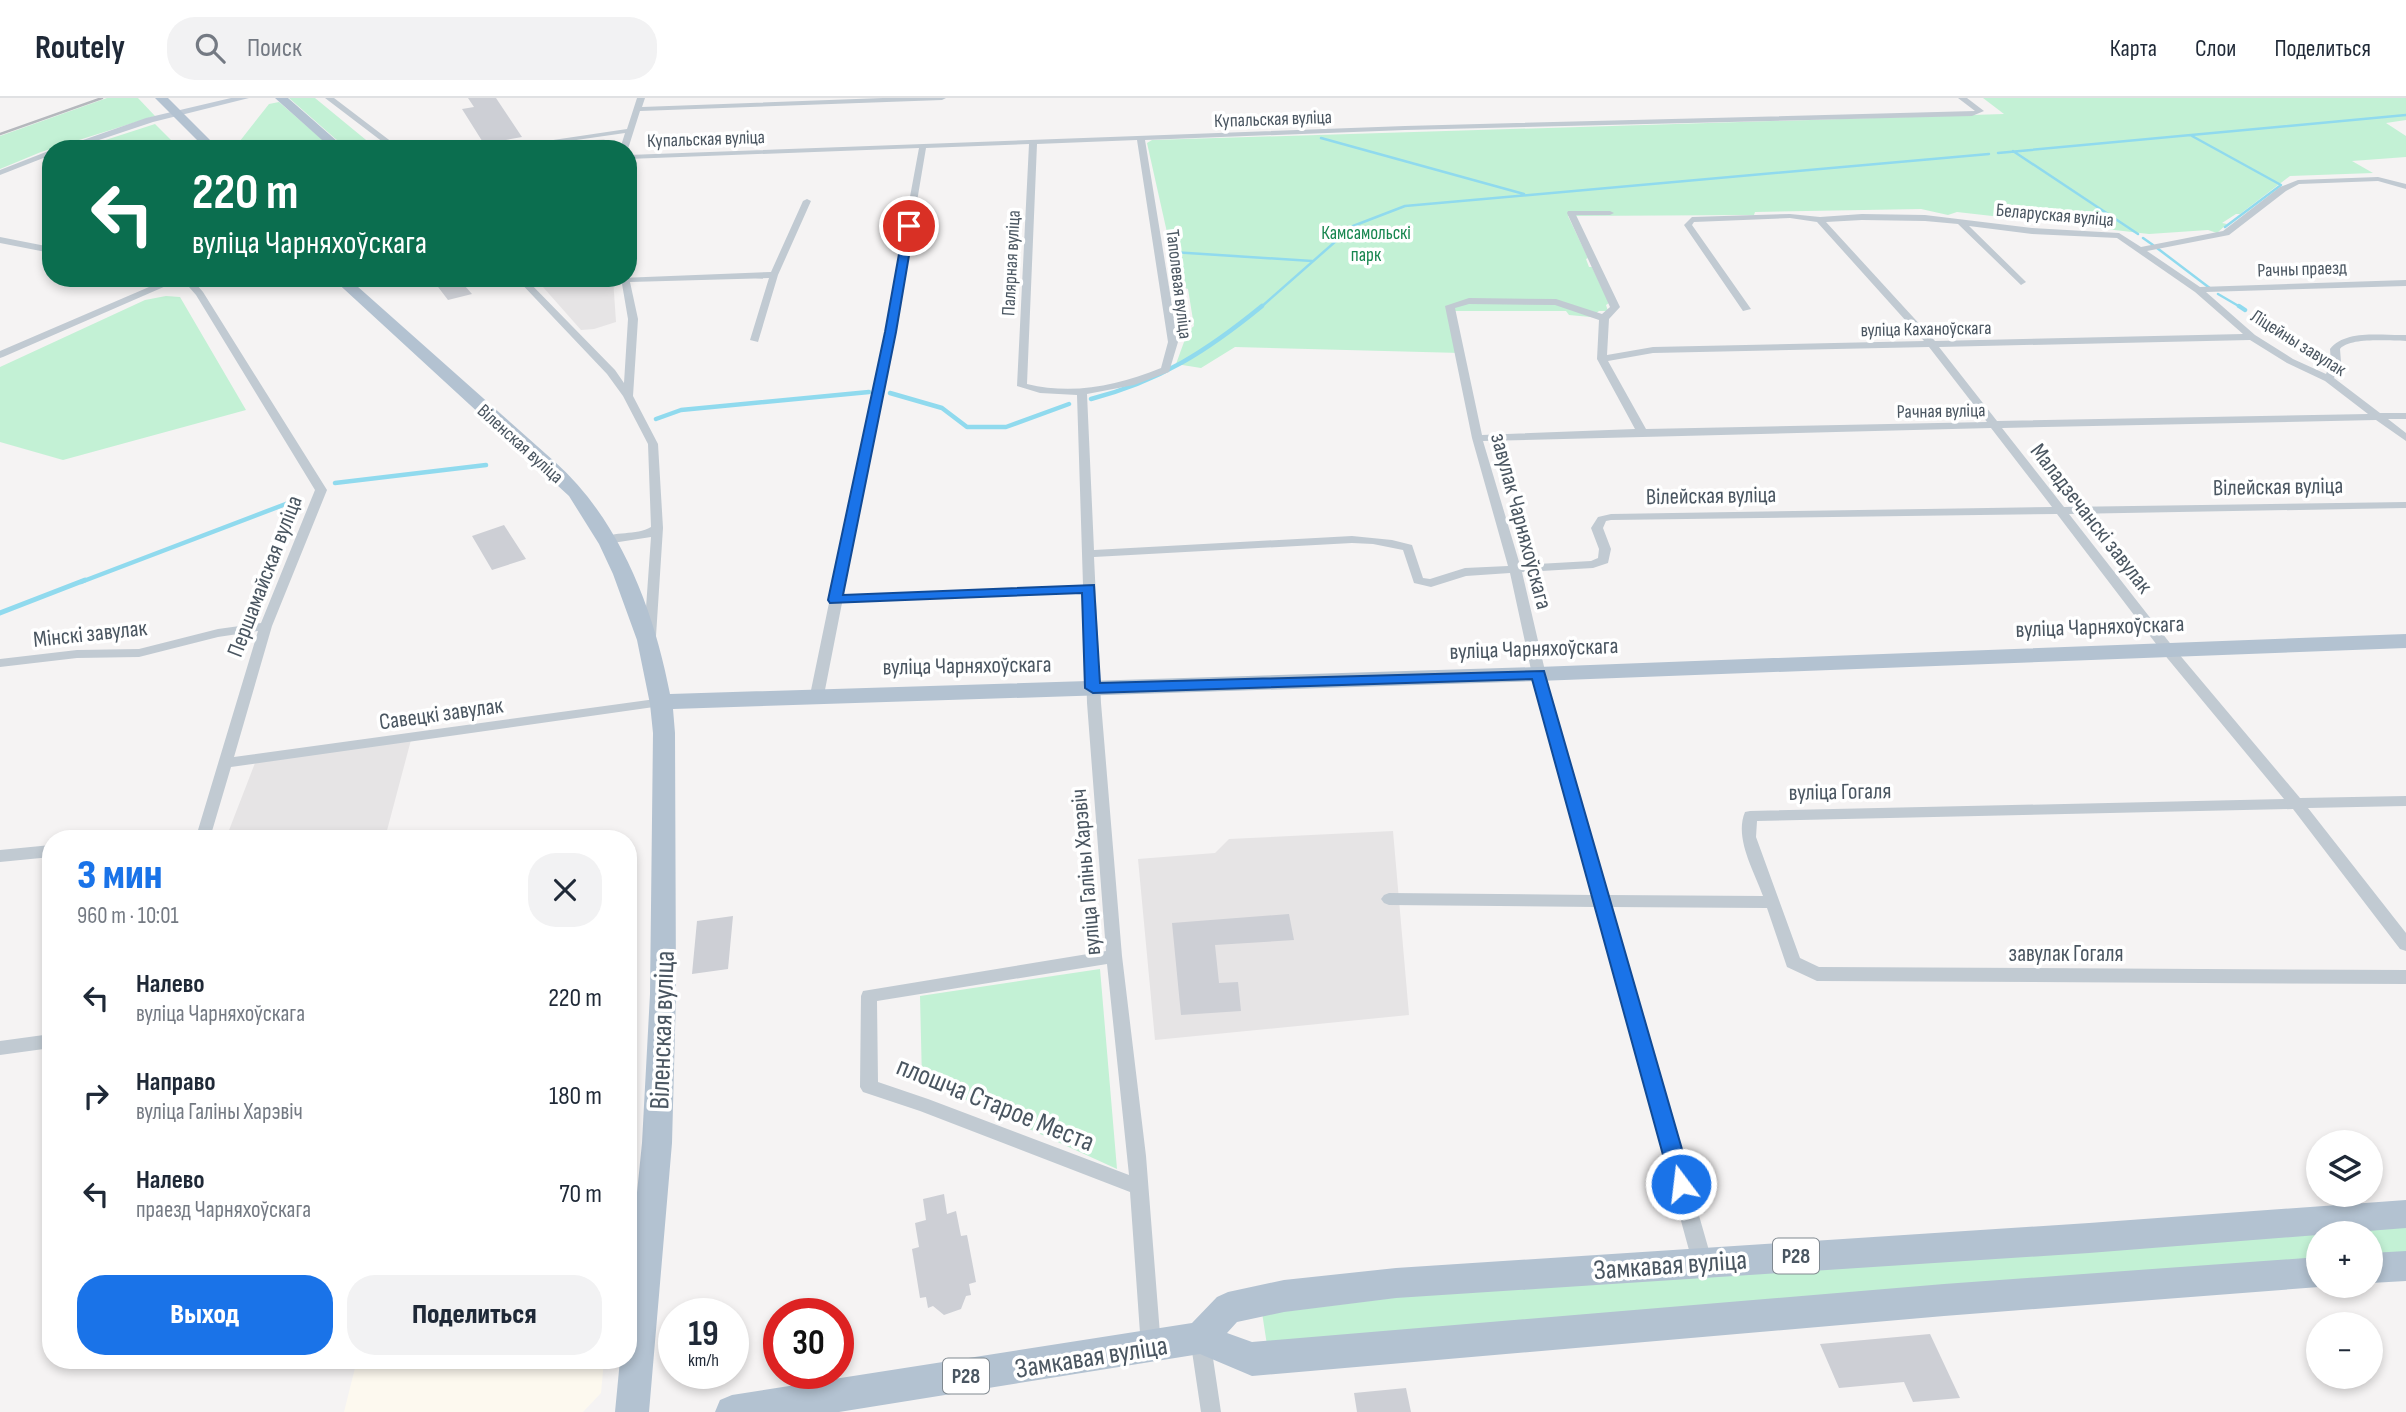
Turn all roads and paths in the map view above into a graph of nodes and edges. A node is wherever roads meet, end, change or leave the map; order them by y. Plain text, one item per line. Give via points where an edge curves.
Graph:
1 (162, 98) edge
2 (244, 98) edge
3 (281, 98) edge
4 (329, 98) edge
5 (641, 98) edge
6 (942, 98) edge
7 (1962, 98) edge
8 (638, 109) junction
9 (628, 131) junction
10 (1141, 139) junction
11 (95, 140) edge
12 (203, 140) edge
13 (330, 140) edge
14 (385, 140) edge
15 (562, 140) edge
16 (626, 140) edge
17 (1033, 143) junction
18 (923, 146) junction
19 (42, 156) edge
20 (637, 157) edge
21 (0, 173) edge
22 (2406, 187) edge
23 (807, 201) dead end
24 (1611, 213) dead end
25 (1820, 220) junction
26 (1959, 222) junction
27 (0, 240) edge
28 (42, 248) edge
29 (2141, 250) junction
30 (774, 275) junction
31 (637, 279) edge
32 (2021, 282) dead end
33 (2406, 283) edge
34 (157, 287) edge
35 (194, 287) edge
36 (349, 287) edge
37 (529, 287) edge
38 (627, 287) edge
39 (2199, 290) junction
40 (1746, 309) dead end
41 (1604, 318) junction
42 (2252, 337) junction
43 (2406, 338) edge
44 (755, 340) dead end
45 (1933, 345) junction
46 (0, 355) edge
47 (1602, 359) junction
48 (631, 368) junction
49 (611, 372) junction
50 (2329, 379) junction
51 (1022, 386) joint
52 (1082, 392) junction
53 (628, 396) junction
54 (2406, 416) edge
55 (2379, 417) junction
56 (1994, 427) junction
57 (1642, 432) junction
58 (1477, 438) junction
59 (2406, 438) edge
60 (2406, 505) edge
61 (2060, 512) junction
62 (657, 528) junction
63 (606, 540) junction
64 (1090, 554) junction
65 (1514, 569) junction
66 (1089, 588) junction
67 (835, 600) junction
68 (266, 626) junction
69 (2406, 641) edge
70 (649, 648) junction
71 (2168, 650) junction
72 (0, 663) edge
73 (1538, 674) junction
74 (1093, 688) junction
75 (817, 695) junction
76 (663, 702) junction
77 (224, 763) junction
78 (2406, 802) edge
79 (2297, 803) junction
80 (206, 830) edge
81 (42, 852) edge
82 (0, 856) edge
83 (1389, 899) dead end
84 (1603, 901) junction
85 (1773, 902) junction
86 (2406, 945) edge
87 (1114, 956) junction
88 (2406, 977) edge
89 (42, 1042) edge
90 (0, 1048) edge
91 (1139, 1187) junction
92 (2406, 1214) edge
93 (1702, 1262) junction
94 (2406, 1266) edge
95 (2383, 1267) edge
96 (2306, 1273) edge
97 (1200, 1338) junction
98 (1151, 1347) junction
99 (637, 1358) edge
100 (636, 1369) edge
101 (632, 1412) edge
102 (732, 1412) edge
103 (1211, 1412) edge

1 - 12 main road
2 - 11 main road via 150,120
3 - 13 main road
4 - 14 street
5 - 8 street
6 - 8 street
7 - 10 street, Купальская вуліца via 1980,111
8 - 9 street
9 - 15 street
9 - 16 street
10 - 17 street, Купальская вуліца
10 - 52 street, Таполевая вуліца via 1173,342 1165,370 1136,383
17 - 18 street, Купальская вуліца
17 - 51 street, Палярная вуліца
18 - 20 street, Купальская вуліца
18 - 67 street
19 - 21 street
22 - 29 street, Беларуская вуліца via 2378,179 2298,182 2227,233
23 - 30 street
24 - 41 street via 1571,214 1615,307
25 - 26 street, Беларуская вуліца via 1862,217
25 - 40 street, Беларуская вуліца via 1790,216 1692,220 1688,225
25 - 45 street, Маладзечанскі завулак
26 - 29 street, Беларуская вуліца via 2100,233 2119,236
26 - 32 street, Беларуская вуліца
27 - 28 street
29 - 39 street, Ліцейны завулак
30 - 31 street
30 - 44 street
33 - 39 street, Рачны праезд
34 - 46 street
35 - 68 street, Першамайская вуліца via 321,490
36 - 63 main road, Віленская вуліца via 575,491
37 - 49 street, Віленская вуліца
38 - 48 street via 633,320
39 - 42 street, Ліцейны завулак
41 - 47 street
41 - 58 street, завулак Чарняхоўскага via 1556,302 1469,300 1450,306
42 - 45 street, вуліца Каханоўскага
42 - 50 street, Ліцейны завулак
43 - 50 street via 2340,343
45 - 47 street, вуліца Каханоўскага via 1653,349
45 - 56 street, Маладзечанскі завулак
47 - 57 street
48 - 49 street
48 - 53 street
49 - 53 street, Віленская вуліца
50 - 55 street, Ліцейны завулак
51 - 52 street, Таполевая вуліца via 1042,392
52 - 64 street, вуліца Галіны Харэвіч
53 - 62 street, Віленская вуліца via 653,444
54 - 55 street, Рачная вуліца
55 - 56 street, Рачная вуліца
55 - 59 street, Ліцейны завулак
56 - 57 street, Рачная вуліца
56 - 61 street, Маладзечанскі завулак
57 - 58 street, Рачная вуліца
58 - 65 street, завулак Чарняхоўскага
60 - 61 street, Вілейская вуліца
61 - 65 street, Вілейская вуліца via 1611,517 1602,519 1597,528 1604,559 1593,565
61 - 71 street, Маладзечанскі завулак
62 - 63 street via 646,535
62 - 70 street, Віленская вуліца
63 - 70 main road, Віленская вуліца
64 - 65 street, Вілейская вуліца via 1376,541 1408,548 1418,580 1431,583 1465,572
64 - 66 street, вуліца Галіны Харэвіч
65 - 73 street, завулак Чарняхоўскага
66 - 67 street
66 - 74 street, вуліца Галіны Харэвіч
67 - 75 street
68 - 72 street, Мінскі завулак via 138,653
68 - 77 street, Першамайская вуліца
69 - 71 main road, вуліца Чарняхоўскага
70 - 76 main road, Віленская вуліца
71 - 73 main road, вуліца Чарняхоўскага
71 - 79 street, Маладзечанскі завулак
73 - 74 main road, вуліца Чарняхоўскага
73 - 84 street, завулак Чарняхоўскага
74 - 75 main road, вуліца Чарняхоўскага
74 - 87 street, вуліца Галіны Харэвіч
75 - 76 main road, вуліца Чарняхоўскага
76 - 77 street, Савецкі завулак
76 - 99 main road, Віленская вуліца via 664,958 657,1143
77 - 80 street, Першамайская вуліца
78 - 79 street, вуліца Гогаля
79 - 85 street, вуліца Гогаля via 1750,816 1749,836
79 - 86 street, Маладзечанскі завулак
81 - 82 street
83 - 84 street
84 - 85 street
84 - 93 street, завулак Чарняхоўскага
85 - 88 street, завулак Гогаля via 1793,962 1817,974
87 - 91 street, вуліца Галіны Харэвіч
87 - 91 street, плошча Старое Места via 869,996 869,1087
89 - 90 street
91 - 98 street, вуліца Галіны Харэвіч
92 - 93 main road, Замкавая вуліца / Р28
93 - 97 main road, Замкавая вуліца / Р28 via 1396,1283 1284,1296 1228,1308
94 - 95 main road
96 - 97 main road, Замкавая вуліца via 1252,1359
97 - 98 main road, Замкавая вуліца / Р28
97 - 103 street
98 - 102 main road, Замкавая вуліца / Р28
100 - 101 main road, Віленская вуліца

